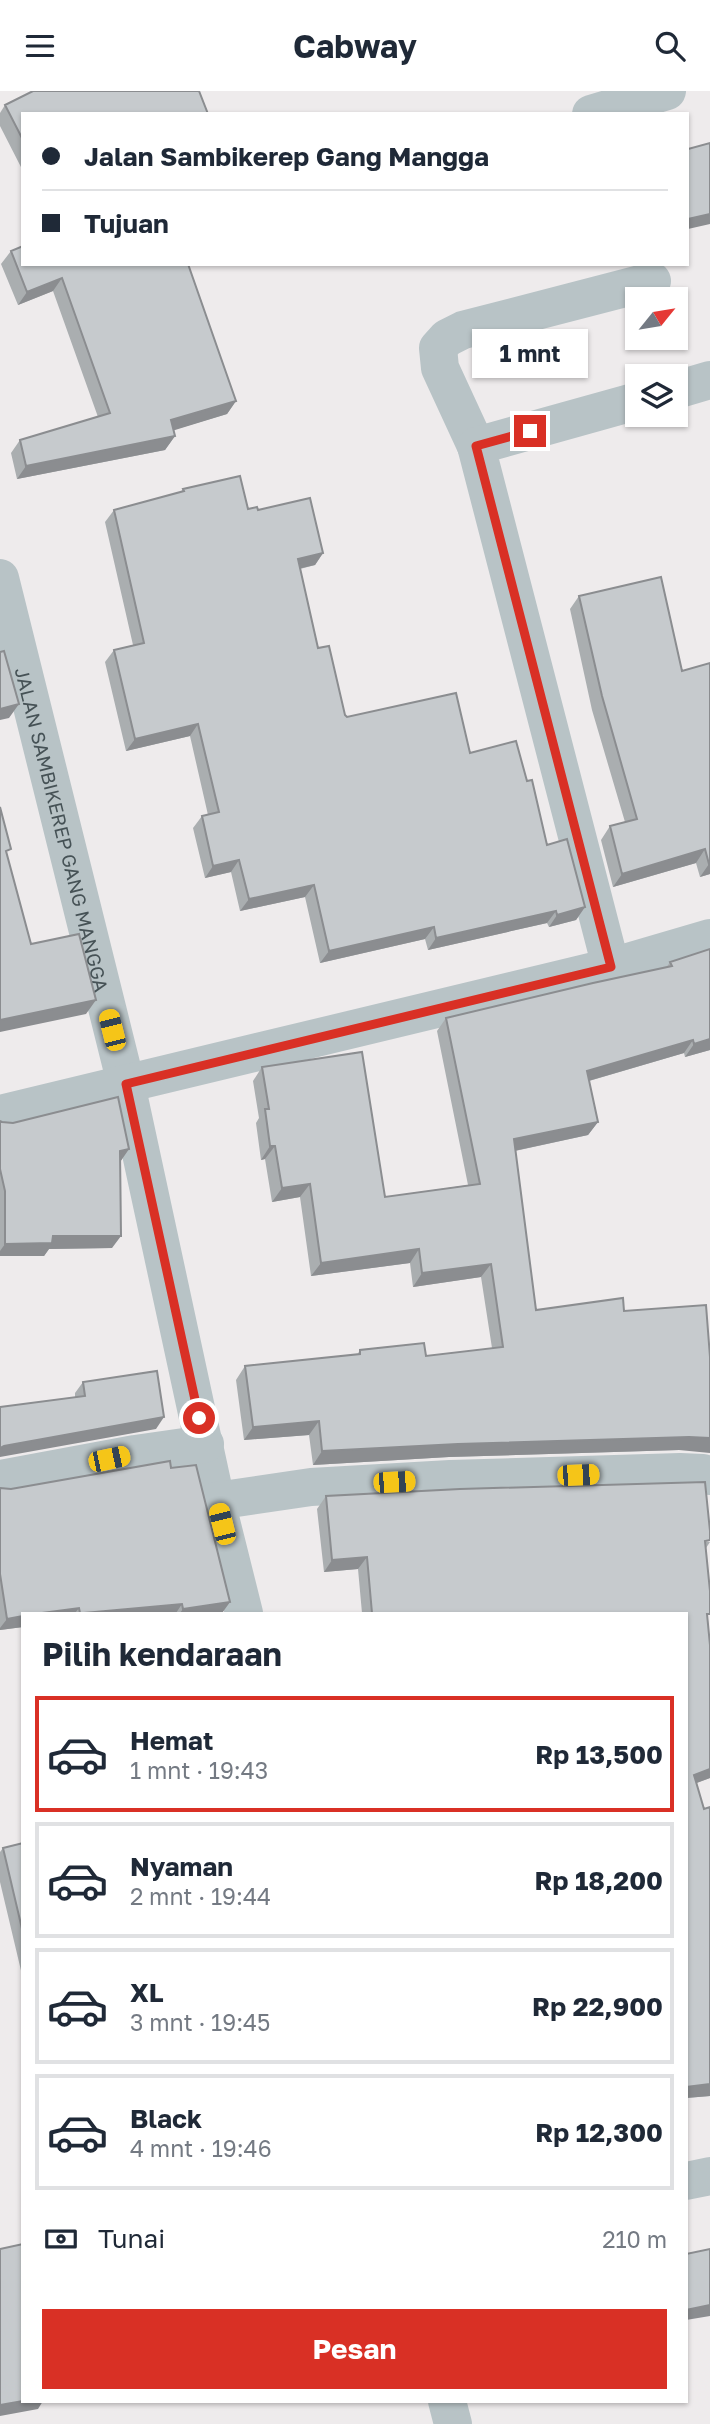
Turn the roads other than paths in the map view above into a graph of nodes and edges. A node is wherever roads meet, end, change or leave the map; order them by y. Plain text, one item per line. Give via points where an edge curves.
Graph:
1 (667, 91) edge
2 (598, 112) edge
3 (652, 281) dead end
4 (710, 380) edge
5 (688, 386) edge
6 (625, 404) edge
7 (476, 446) junction
8 (0, 578) edge
9 (710, 938) edge
10 (611, 967) junction
11 (126, 1084) junction
12 (0, 1114) edge
13 (205, 1444) junction
14 (710, 1476) edge
15 (0, 1479) edge
16 (216, 1501) junction
17 (244, 1612) edge
18 (710, 2176) edge
19 (688, 2181) edge
20 (448, 2403) edge
21 (453, 2424) edge

1 - 2 street
3 - 7 street via 447,338 438,348 440,368
4 - 5 street
6 - 7 street
7 - 10 street
8 - 11 street, JALAN SAMBIKEREP GANG MANGGA
9 - 10 street
10 - 11 street
11 - 12 street
11 - 13 street, JALAN SAMBIKEREP GANG MANGGA
13 - 15 street
13 - 16 street, JALAN SAMBIKEREP GANG MANGGA
14 - 16 street via 680,1472 422,1480 311,1487
16 - 17 street, JALAN SAMBIKEREP GANG MANGGA
18 - 19 street
20 - 21 street

